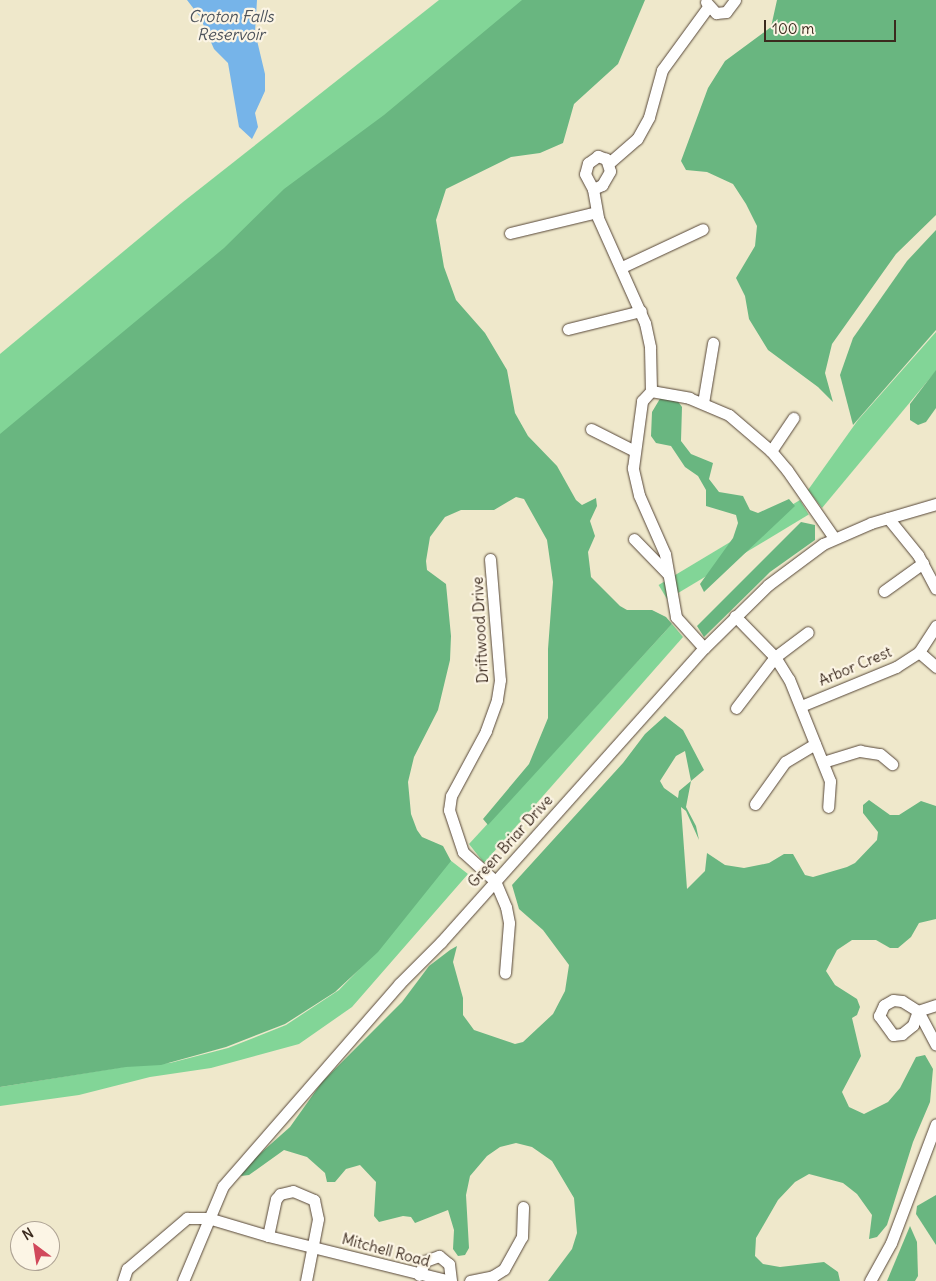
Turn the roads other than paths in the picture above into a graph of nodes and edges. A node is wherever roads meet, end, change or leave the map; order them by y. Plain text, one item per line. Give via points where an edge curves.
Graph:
1 (735, 0) edge
2 (707, 4) edge
3 (609, 163) junction
4 (593, 189) junction
5 (596, 212) junction
6 (703, 229) dead end
7 (510, 233) dead end
8 (622, 267) junction
9 (640, 312) junction
10 (568, 329) dead end
11 (713, 343) dead end
12 (652, 391) junction
13 (703, 403) junction
14 (793, 418) dead end
15 (591, 429) dead end
16 (634, 450) junction
17 (770, 451) junction
18 (936, 504) edge
19 (888, 518) junction
20 (834, 538) junction
21 (634, 539) dead end
22 (490, 559) dead end
23 (923, 563) junction
24 (669, 575) junction
25 (936, 589) edge
26 (884, 591) dead end
27 (735, 616) junction
28 (936, 626) edge
29 (808, 632) dead end
30 (704, 648) junction
31 (919, 652) junction
32 (775, 657) junction
33 (936, 667) edge
34 (801, 706) junction
35 (736, 708) dead end
36 (815, 744) junction
37 (823, 762) junction
38 (892, 764) dead end
39 (755, 804) dead end
40 (828, 807) dead end
41 (495, 881) junction
42 (505, 973) dead end
43 (936, 1005) edge
44 (936, 1045) edge
45 (936, 1124) edge
46 (523, 1207) dead end
47 (208, 1218) junction
48 (268, 1236) junction
49 (315, 1247) junction
50 (419, 1276) junction
51 (122, 1281) edge
52 (184, 1281) edge
53 (306, 1281) edge
54 (450, 1281) edge
55 (470, 1281) edge
56 (870, 1281) edge

1 - 2 street via 726,12 716,12
2 - 3 street via 662,70 649,117 637,138
3 - 4 street via 608,177
3 - 4 street via 598,156 588,163 585,174
4 - 5 street
5 - 7 street
5 - 8 street
6 - 8 street
8 - 9 street
9 - 10 street
9 - 12 street via 650,347
11 - 13 street
12 - 13 street via 659,390
12 - 16 street via 642,401
13 - 17 street via 729,415
14 - 17 street
15 - 16 street
16 - 24 street via 633,468 639,495 665,554
17 - 20 street via 809,497
18 - 19 street, Green Briar Drive
19 - 20 street, Green Briar Drive
19 - 23 street
20 - 27 street, Green Briar Drive via 788,568
21 - 24 street
22 - 41 street, Driftwood Drive via 500,680 497,700 486,731 451,796 449,810 463,852
23 - 25 street
23 - 26 street
24 - 30 street via 676,617
27 - 30 street, Green Briar Drive
27 - 32 street
28 - 31 street, Arbor Crest
29 - 32 street
30 - 41 street, Green Briar Drive
31 - 33 street
31 - 34 street, Arbor Crest via 896,667
32 - 34 street
32 - 35 street
34 - 36 street
36 - 37 street
36 - 39 street via 785,762
37 - 38 street via 860,751 880,754
37 - 40 street via 830,781
41 - 42 street via 509,923
41 - 47 street, Green Briar Drive via 266,1135 223,1186
43 - 44 street via 918,1011
45 - 56 street via 891,1244
46 - 55 street via 522,1238 504,1269 493,1276
47 - 48 street, Mitchell Road
47 - 51 street via 187,1218 126,1269
47 - 52 street, Green Briar Drive
48 - 49 street, Mitchell Road
48 - 49 street via 276,1199 293,1191 307,1195 318,1208
49 - 50 street, Mitchell Road
49 - 53 street
50 - 54 street, Mitchell Road
50 - 54 street via 425,1261 439,1256 449,1264

